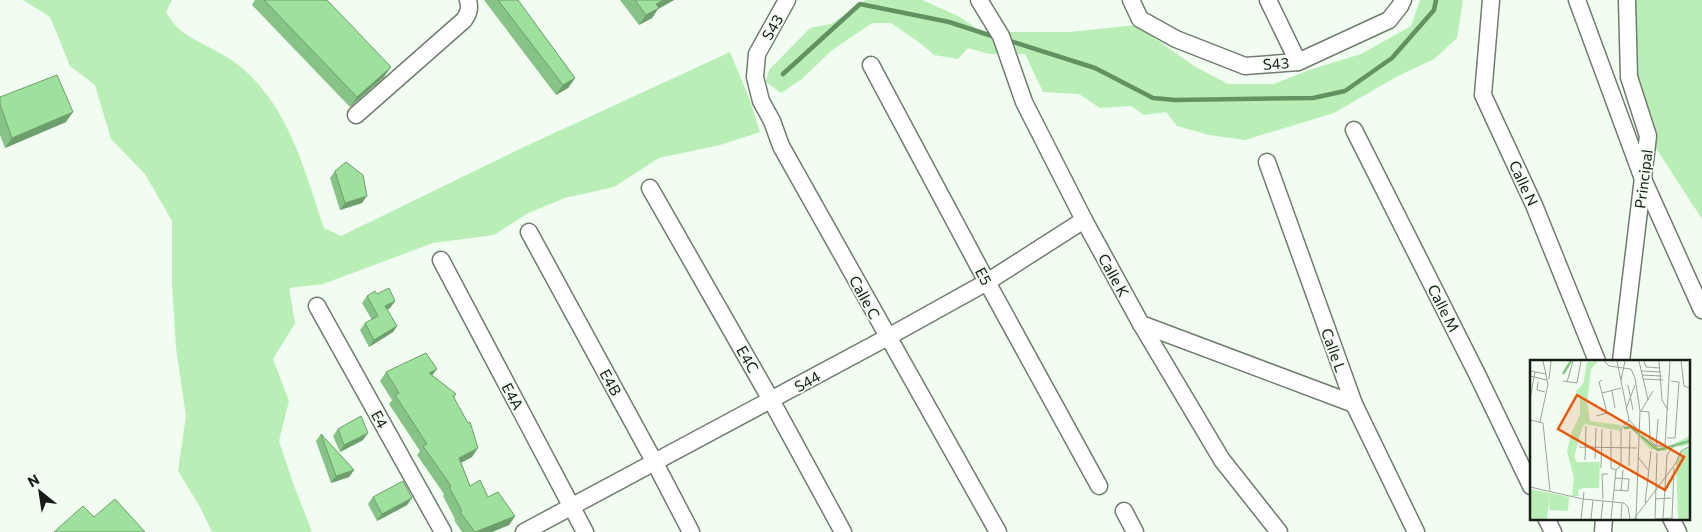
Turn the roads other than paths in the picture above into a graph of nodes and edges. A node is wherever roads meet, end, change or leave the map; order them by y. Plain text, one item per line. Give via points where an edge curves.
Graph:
1 (468, 0) edge
2 (787, 0) edge
3 (979, 0) edge
4 (1131, 0) edge
5 (1268, 0) edge
6 (1403, 0) edge
7 (1491, 0) edge
8 (1577, 0) edge
9 (1627, 0) edge
10 (757, 54) joint
11 (1298, 62) junction
12 (872, 65) dead end
13 (356, 115) dead end
14 (1354, 130) dead end
15 (1267, 162) dead end
16 (1643, 179) junction
17 (650, 188) dead end
18 (1084, 220) junction
19 (529, 232) dead end
20 (441, 260) dead end
21 (987, 282) junction
22 (317, 306) dead end
23 (1702, 310) edge
24 (1141, 324) junction
25 (888, 337) junction
26 (1597, 360) edge
27 (1621, 360) edge
28 (771, 400) junction
29 (1354, 404) junction
30 (655, 463) junction
31 (1530, 484) edge
32 (1099, 486) dead end
33 (572, 507) junction
34 (1124, 511) dead end
35 (1547, 520) edge
36 (1672, 520) edge
37 (443, 532) edge
38 (524, 532) edge
39 (585, 532) edge
40 (690, 532) edge
41 (843, 532) edge
42 (998, 532) edge
43 (1135, 532) edge
44 (1279, 532) edge
45 (1416, 532) edge
46 (1553, 532) edge
47 (1678, 532) edge

1 - 13 street via 470,6 464,20
2 - 10 street, S43
3 - 18 street, Calle K via 1001,36 1024,102
4 - 11 street, S43 via 1140,19 1176,39 1245,66
5 - 11 street
6 - 11 street, S43 via 1389,20
7 - 26 street, Calle N via 1483,95 1534,205
8 - 16 street
9 - 16 street, Principal via 1629,77 1648,136
10 - 25 street, Calle C via 755,77 761,101 781,146
12 - 21 street, E5
14 - 31 street, Calle M
15 - 29 street, Calle L
16 - 23 street
16 - 27 street, Principal
17 - 28 street, E4C
18 - 21 street, S44
18 - 24 street, Calle K
19 - 30 street, E4B
20 - 33 street, E4A
21 - 25 street, S44
21 - 32 street, E5
22 - 37 street, E4
24 - 29 street
24 - 44 street, Calle K via 1222,460
25 - 28 street, S44
25 - 42 street, Calle C
28 - 30 street, S44
28 - 41 street, E4C
29 - 45 street, Calle L
30 - 33 street, S44
30 - 40 street, E4B
33 - 38 street, S44
33 - 39 street, E4A
34 - 43 street
35 - 46 street
36 - 47 street

